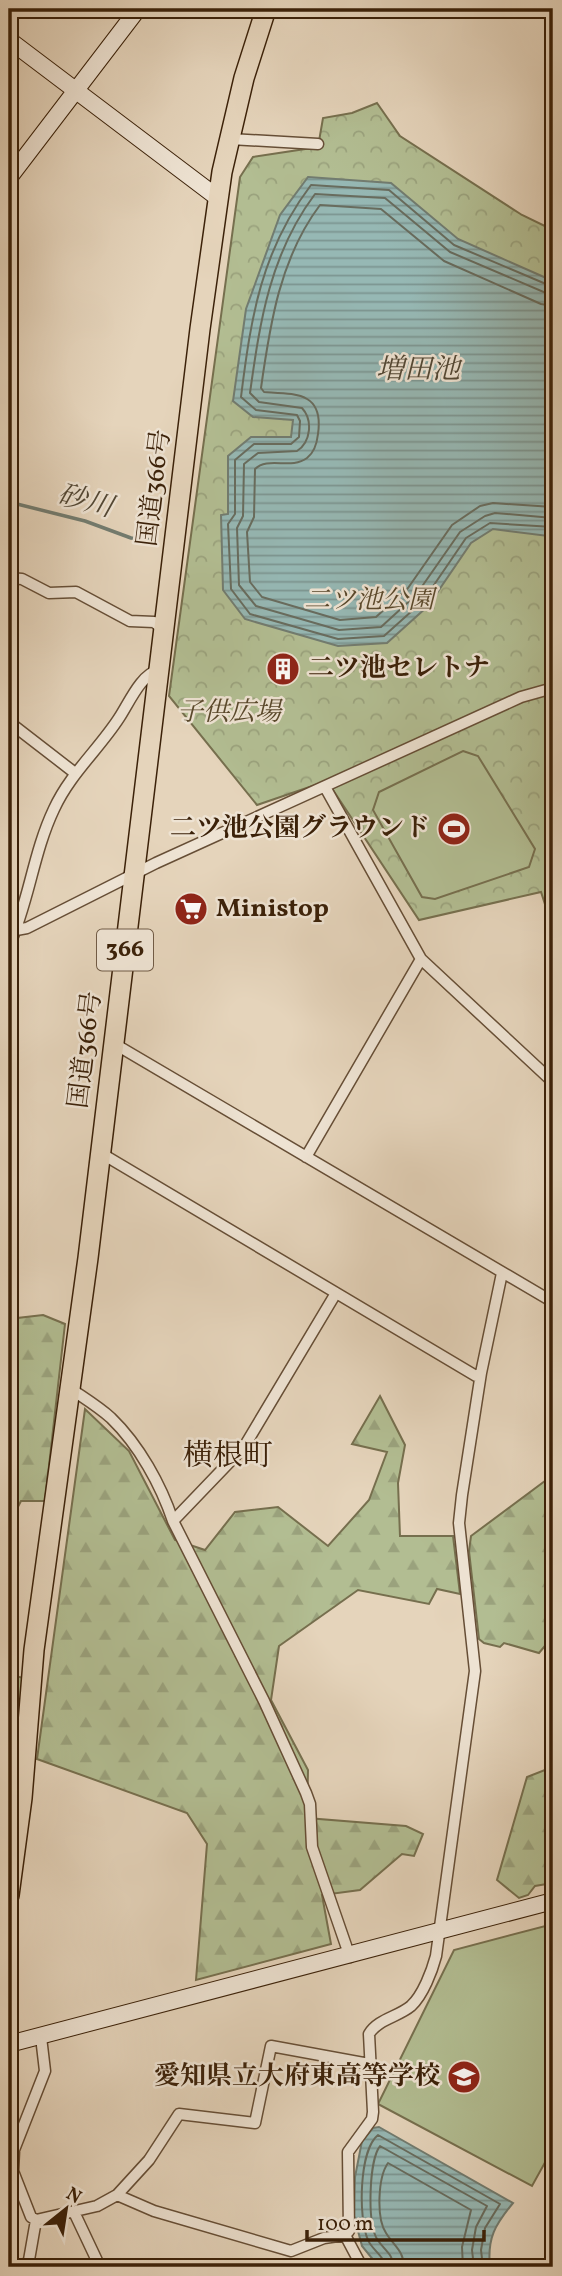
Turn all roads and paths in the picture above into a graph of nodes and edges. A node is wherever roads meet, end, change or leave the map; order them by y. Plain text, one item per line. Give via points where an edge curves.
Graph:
1 (138, 9) edge
2 (266, 9) edge
3 (9, 40) edge
4 (78, 89) junction
5 (230, 138) junction
6 (318, 144) dead end
7 (9, 178) edge
8 (218, 198) junction
9 (9, 578) edge
10 (164, 630) junction
11 (159, 670) junction
12 (553, 688) edge
13 (9, 722) edge
14 (75, 773) junction
15 (325, 787) junction
16 (134, 876) junction
17 (16, 930) junction
18 (9, 946) edge
19 (421, 958) junction
20 (113, 1043) junction
21 (553, 1082) edge
22 (99, 1152) junction
23 (306, 1157) junction
24 (502, 1273) junction
25 (336, 1293) junction
26 (553, 1302) edge
27 (481, 1373) junction
28 (71, 1389) junction
29 (173, 1521) junction
30 (9, 1895) edge
31 (553, 1901) edge
32 (438, 1934) junction
33 (350, 1956) junction
34 (41, 2037) junction
35 (9, 2044) edge
36 (369, 2064) junction
37 (117, 2195) junction
38 (74, 2211) junction
39 (36, 2220) junction
40 (345, 2235) junction
41 (24, 2267) edge
42 (100, 2267) edge
43 (362, 2267) edge

1 - 4 street
2 - 5 highway, 国道366号 / 366
3 - 4 street
4 - 7 street
4 - 8 street
5 - 6 street
5 - 8 highway, 国道366号 / 366
8 - 10 highway, 国道366号 / 366
9 - 10 street via 22,579 49,593 76,592 130,621 153,622
10 - 11 highway, 国道366号 / 366
11 - 14 street via 147,676 108,736
11 - 16 highway, 国道366号 / 366
12 - 15 street via 521,696
13 - 14 street
14 - 17 street via 40,839
15 - 16 street
15 - 19 street
16 - 17 street
16 - 20 highway, 国道366号 / 366
17 - 18 street
19 - 21 street
19 - 23 street
20 - 22 highway, 国道366号 / 366
20 - 23 street
22 - 25 street
22 - 28 highway, 国道366号 / 366
23 - 24 street
24 - 26 street
24 - 27 street
25 - 27 street via 476,1376
25 - 29 street via 244,1447
27 - 32 street via 459,1522 475,1671
28 - 29 street via 111,1418 133,1446 166,1498
28 - 30 highway, 国道366号 / 366 via 34,1650
29 - 33 street via 306,1793 312,1847
31 - 32 street
32 - 33 street
32 - 36 street via 433,1969 415,2002 369,2034
33 - 34 street
34 - 35 street
34 - 39 street via 46,2071 13,2150 13,2171
36 - 37 street via 271,2046 255,2123 179,2114 149,2160
36 - 40 street via 373,2112 348,2152 350,2216
37 - 38 street
37 - 40 street via 154,2211 293,2252 324,2238
38 - 39 street
38 - 42 street
39 - 41 street
40 - 43 street

